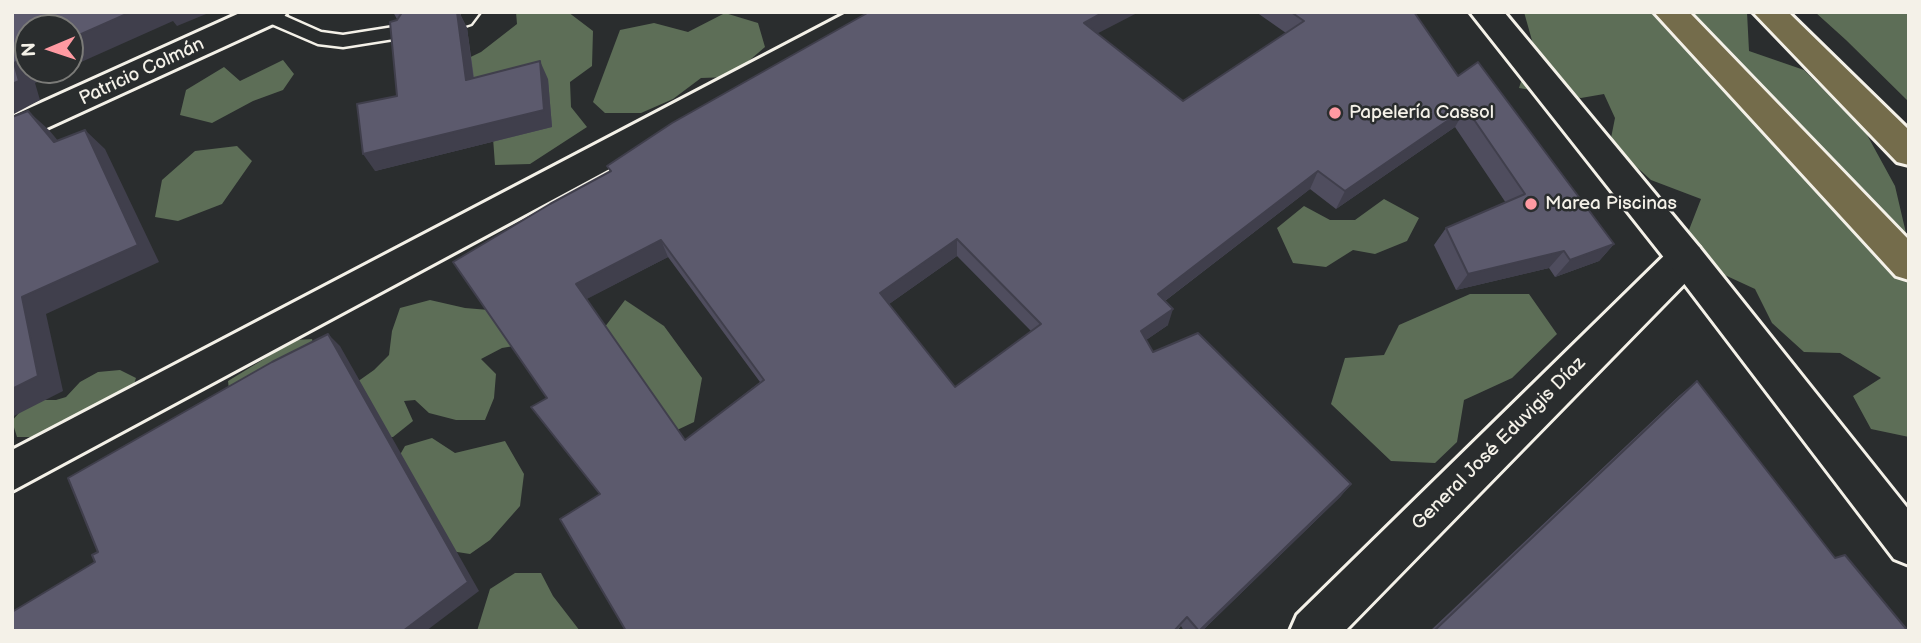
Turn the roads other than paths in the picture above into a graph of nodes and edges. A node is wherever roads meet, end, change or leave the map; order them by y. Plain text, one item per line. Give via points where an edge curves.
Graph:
1 (875, 12) edge
2 (1486, 12) edge
3 (1670, 12) edge
4 (1769, 12) edge
5 (269, 13) edge
6 (400, 32) edge
7 (12, 131) edge
8 (1909, 152) edge
9 (1686, 258) junction
10 (1909, 265) edge
11 (12, 472) edge
12 (1909, 544) edge
13 (1313, 631) edge

1 - 11 street
2 - 9 street
3 - 10 highway
4 - 8 highway
5 - 6 lane via 318,38 343,41
5 - 7 street, Patricio Colmán
9 - 12 street
9 - 13 street, General José Eduvigis Díaz

